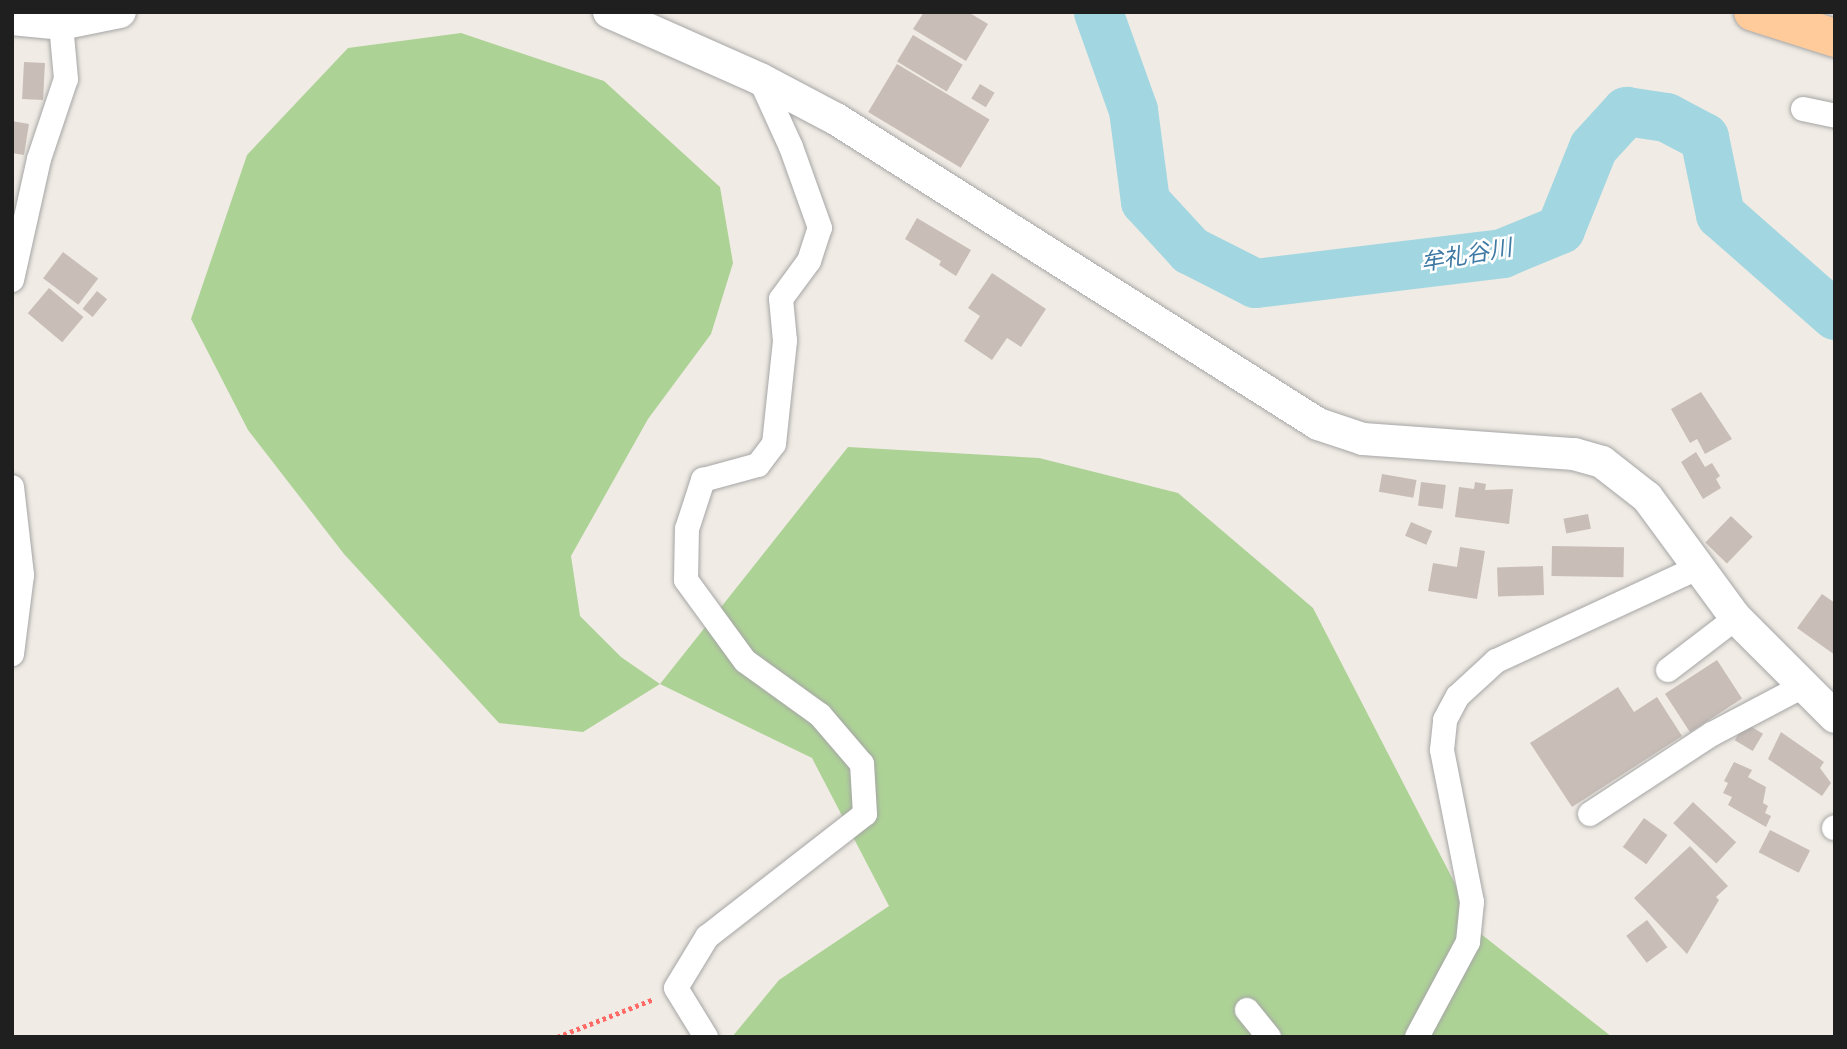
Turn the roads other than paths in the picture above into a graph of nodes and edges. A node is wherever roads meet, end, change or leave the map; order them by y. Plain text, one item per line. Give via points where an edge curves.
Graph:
1 (120, 12) edge
2 (609, 12) edge
3 (1753, 12) edge
4 (12, 19) edge
5 (61, 24) junction
6 (1835, 38) edge
7 (760, 79) junction
8 (1803, 109) dead end
9 (1835, 116) edge
10 (12, 280) edge
11 (12, 487) edge
12 (1698, 568) junction
13 (1737, 618) junction
14 (12, 654) edge
15 (1668, 670) dead end
16 (1801, 687) junction
17 (1835, 717) edge
18 (1590, 814) dead end
19 (1247, 1010) dead end
20 (706, 1037) edge
21 (1269, 1037) edge
22 (1417, 1037) edge

1 - 5 street
2 - 7 street
3 - 6 main road
4 - 5 street
5 - 10 street via 66,79 39,159
7 - 12 street via 836,119 1318,424 1363,439 1574,454 1602,462 1647,497
7 - 20 street via 820,228 809,261 781,299 785,341 774,444 758,464 703,480 687,529 686,580 745,661 820,715 862,764 865,814 707,937 676,988
8 - 9 street
11 - 14 street via 22,575
12 - 13 street
12 - 22 street via 1496,661 1458,696 1445,720 1442,750 1472,902 1468,942
13 - 15 street
13 - 16 street
16 - 17 street
16 - 18 street via 1712,734
19 - 21 street

